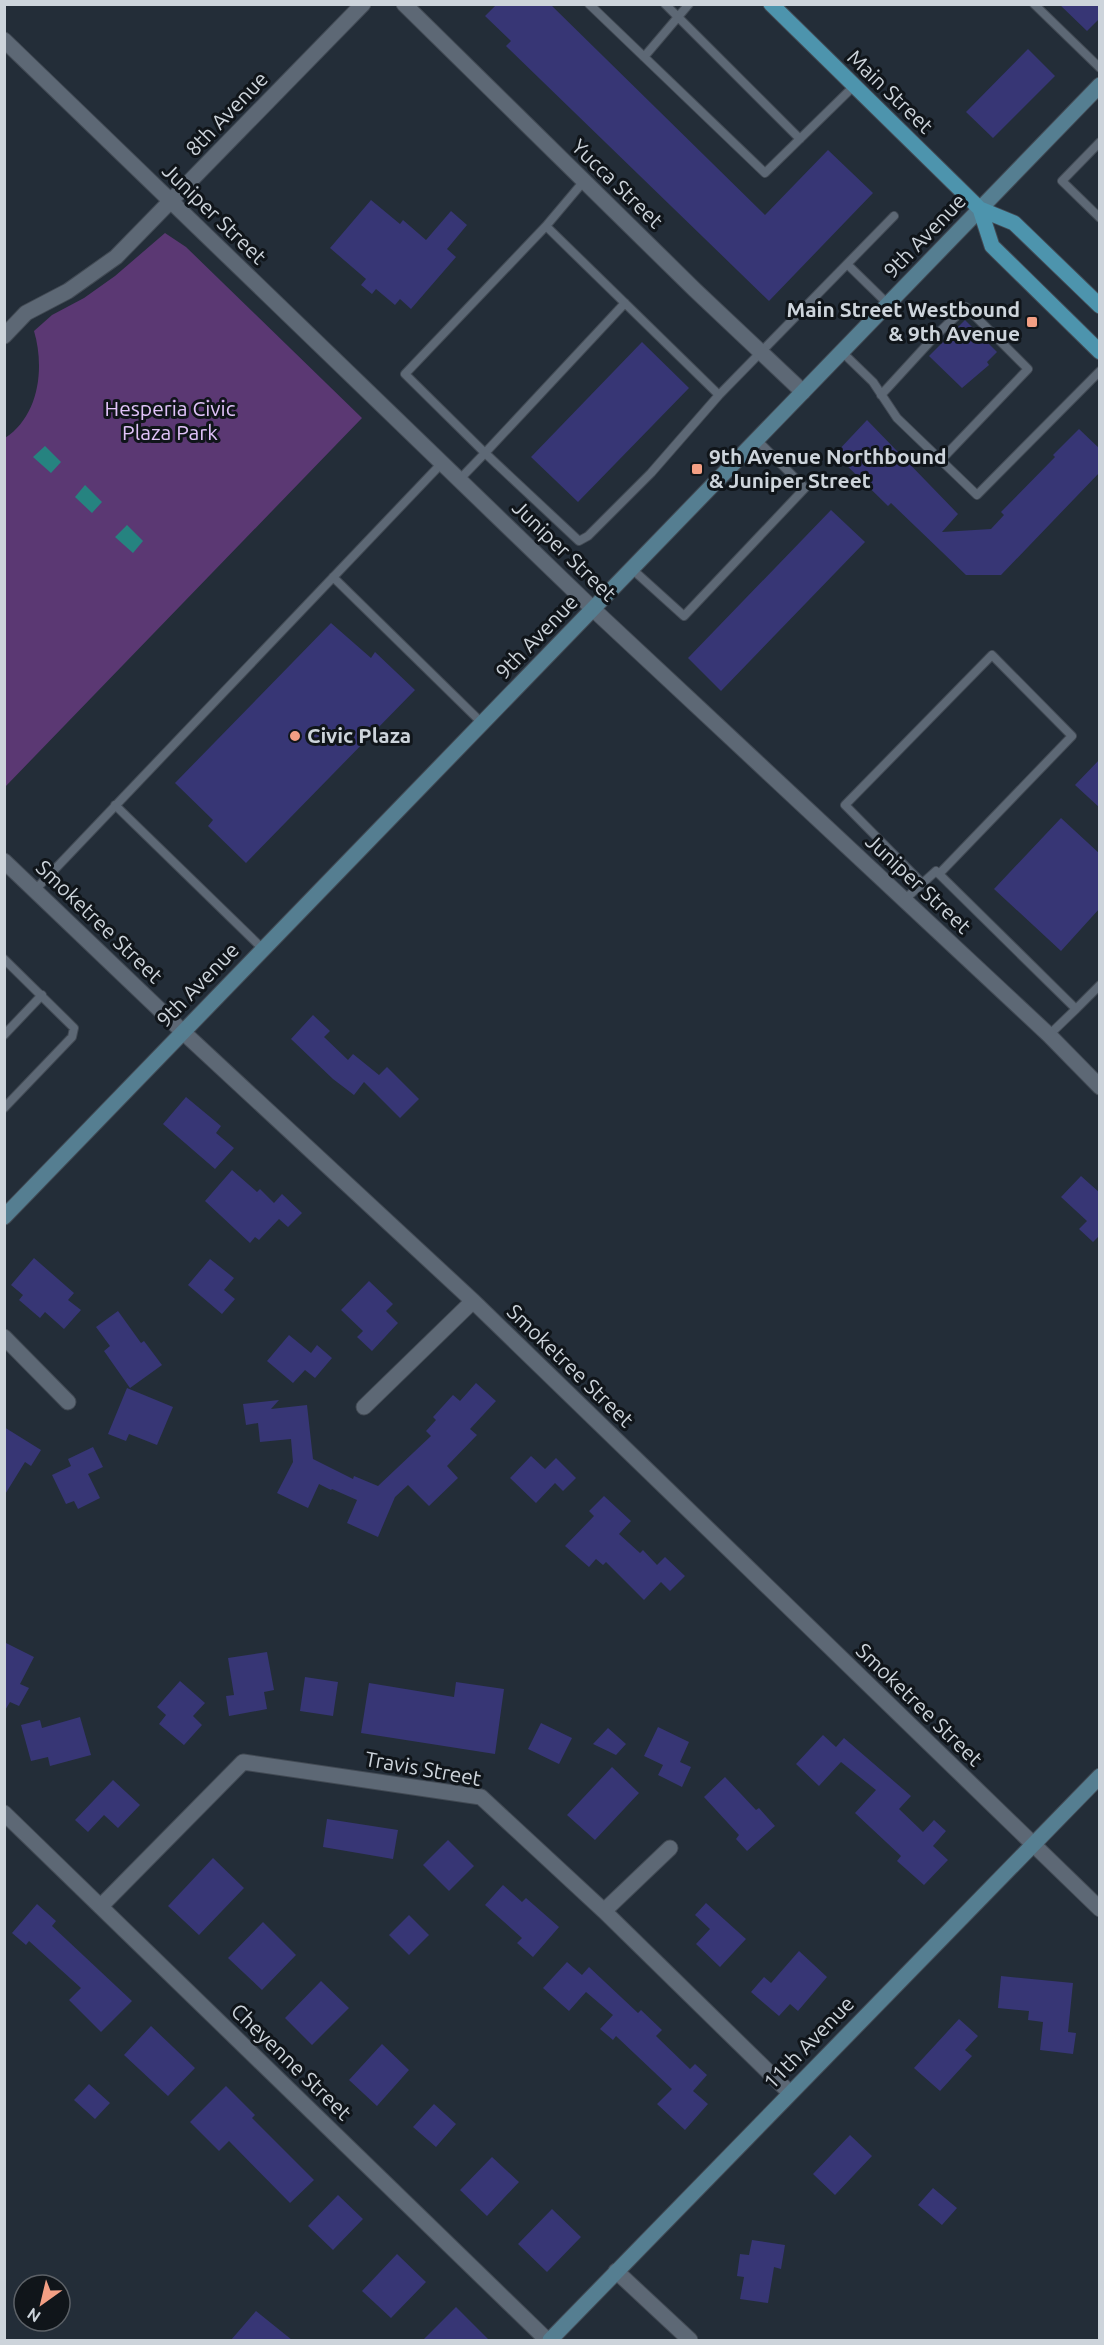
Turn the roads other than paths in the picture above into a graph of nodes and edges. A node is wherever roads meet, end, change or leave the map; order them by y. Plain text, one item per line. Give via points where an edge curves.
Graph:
1 (363, 4) edge
2 (404, 4) edge
3 (589, 4) edge
4 (665, 4) edge
5 (690, 4) edge
6 (771, 4) edge
7 (1034, 4) edge
8 (678, 18) junction
9 (4, 40) edge
10 (644, 57) junction
11 (1100, 68) edge
12 (854, 86) junction
13 (1100, 86) edge
14 (800, 139) junction
15 (1100, 142) edge
16 (584, 181) junction
17 (172, 202) junction
18 (980, 209) junction
19 (894, 216) dead end
20 (1100, 218) edge
21 (546, 226) junction
22 (847, 264) junction
23 (625, 303) junction
24 (888, 304) junction
25 (1100, 306) edge
26 (4, 336) edge
27 (762, 352) junction
28 (842, 352) junction
29 (1100, 352) edge
30 (1100, 371) edge
31 (803, 392) junction
32 (719, 395) junction
33 (881, 395) junction
34 (757, 440) junction
35 (485, 453) junction
36 (941, 460) junction
37 (442, 463) junction
38 (459, 480) junction
39 (632, 569) junction
40 (333, 577) junction
41 (593, 609) junction
42 (482, 723) junction
43 (115, 805) junction
44 (4, 861) edge
45 (939, 874) junction
46 (922, 883) junction
47 (35, 890) junction
48 (904, 900) junction
49 (262, 948) junction
50 (5, 961) edge
51 (1100, 985) edge
52 (42, 995) junction
53 (1076, 1009) junction
54 (182, 1031) junction
55 (4, 1035) edge
56 (1049, 1035) junction
57 (1100, 1086) edge
58 (4, 1108) edge
59 (7, 1210) edge
60 (473, 1301) junction
61 (4, 1337) edge
62 (68, 1402) dead end
63 (364, 1407) dead end
64 (1100, 1776) edge
65 (4, 1813) edge
66 (1032, 1844) junction
67 (670, 1848) dead end
68 (101, 1906) junction
69 (1100, 1909) edge
70 (604, 1911) junction
71 (790, 2093) junction
72 (616, 2271) junction
73 (548, 2340) edge
74 (690, 2340) edge

1 - 17 street, 8th Avenue
2 - 16 street, Yucca Street
3 - 10 lane
4 - 8 lane
5 - 8 lane
6 - 12 main road, Main Street
7 - 11 lane
8 - 10 lane
8 - 14 lane
9 - 17 street, Juniper Street
10 - 14 lane via 765,174
12 - 14 lane
12 - 18 main road, Main Street
13 - 18 street, 9th Avenue
15 - 20 lane via 1062,181
16 - 21 lane
16 - 27 street, Yucca Street
17 - 26 street, 8th Avenue via 101,269 26,313
17 - 37 street, Juniper Street
18 - 24 street, 9th Avenue
18 - 25 main road, Main Street via 1014,223
18 - 29 main road, Main Street via 992,246
19 - 22 lane
21 - 23 lane
21 - 35 lane via 405,374
22 - 24 lane
22 - 27 lane
23 - 32 lane
23 - 35 lane
24 - 28 street, 9th Avenue
27 - 31 street, Yucca Street
27 - 32 lane
28 - 31 street, 9th Avenue
28 - 33 lane
30 - 36 lane via 977,495
31 - 34 street, 9th Avenue
32 - 35 lane via 651,473 579,541
33 - 36 lane via 897,418
33 - 36 lane via 966,308 1028,369
34 - 39 street, 9th Avenue
34 - 39 lane via 805,488 684,616
35 - 38 lane
37 - 38 street, Juniper Street
37 - 40 lane
38 - 41 street, Juniper Street
39 - 41 street, 9th Avenue
40 - 42 lane
40 - 43 lane
41 - 42 street, 9th Avenue
41 - 48 street, Juniper Street
42 - 49 street, 9th Avenue
43 - 47 lane
43 - 49 lane
44 - 47 street, Smoketree Street
45 - 46 lane via 936,871
45 - 46 lane via 1072,736 992,655 845,805
45 - 53 lane
46 - 48 lane
47 - 54 street, Smoketree Street
48 - 56 street, Juniper Street
49 - 54 street, 9th Avenue
50 - 52 lane
51 - 53 lane
52 - 55 lane
52 - 58 lane via 74,1032
53 - 56 lane
54 - 59 street, 9th Avenue
54 - 60 street, Smoketree Street
56 - 57 street, Juniper Street
60 - 63 street
60 - 66 street, Smoketree Street
61 - 62 street
64 - 66 street, 11th Avenue
65 - 68 street, Cheyenne Street
66 - 69 street, Smoketree Street
66 - 71 street, 11th Avenue
67 - 70 street
68 - 70 street, Travis Street via 243,1762 482,1797
68 - 73 street, Cheyenne Street
70 - 71 street, Travis Street
71 - 72 street, 11th Avenue
72 - 73 street, 11th Avenue
72 - 74 street

